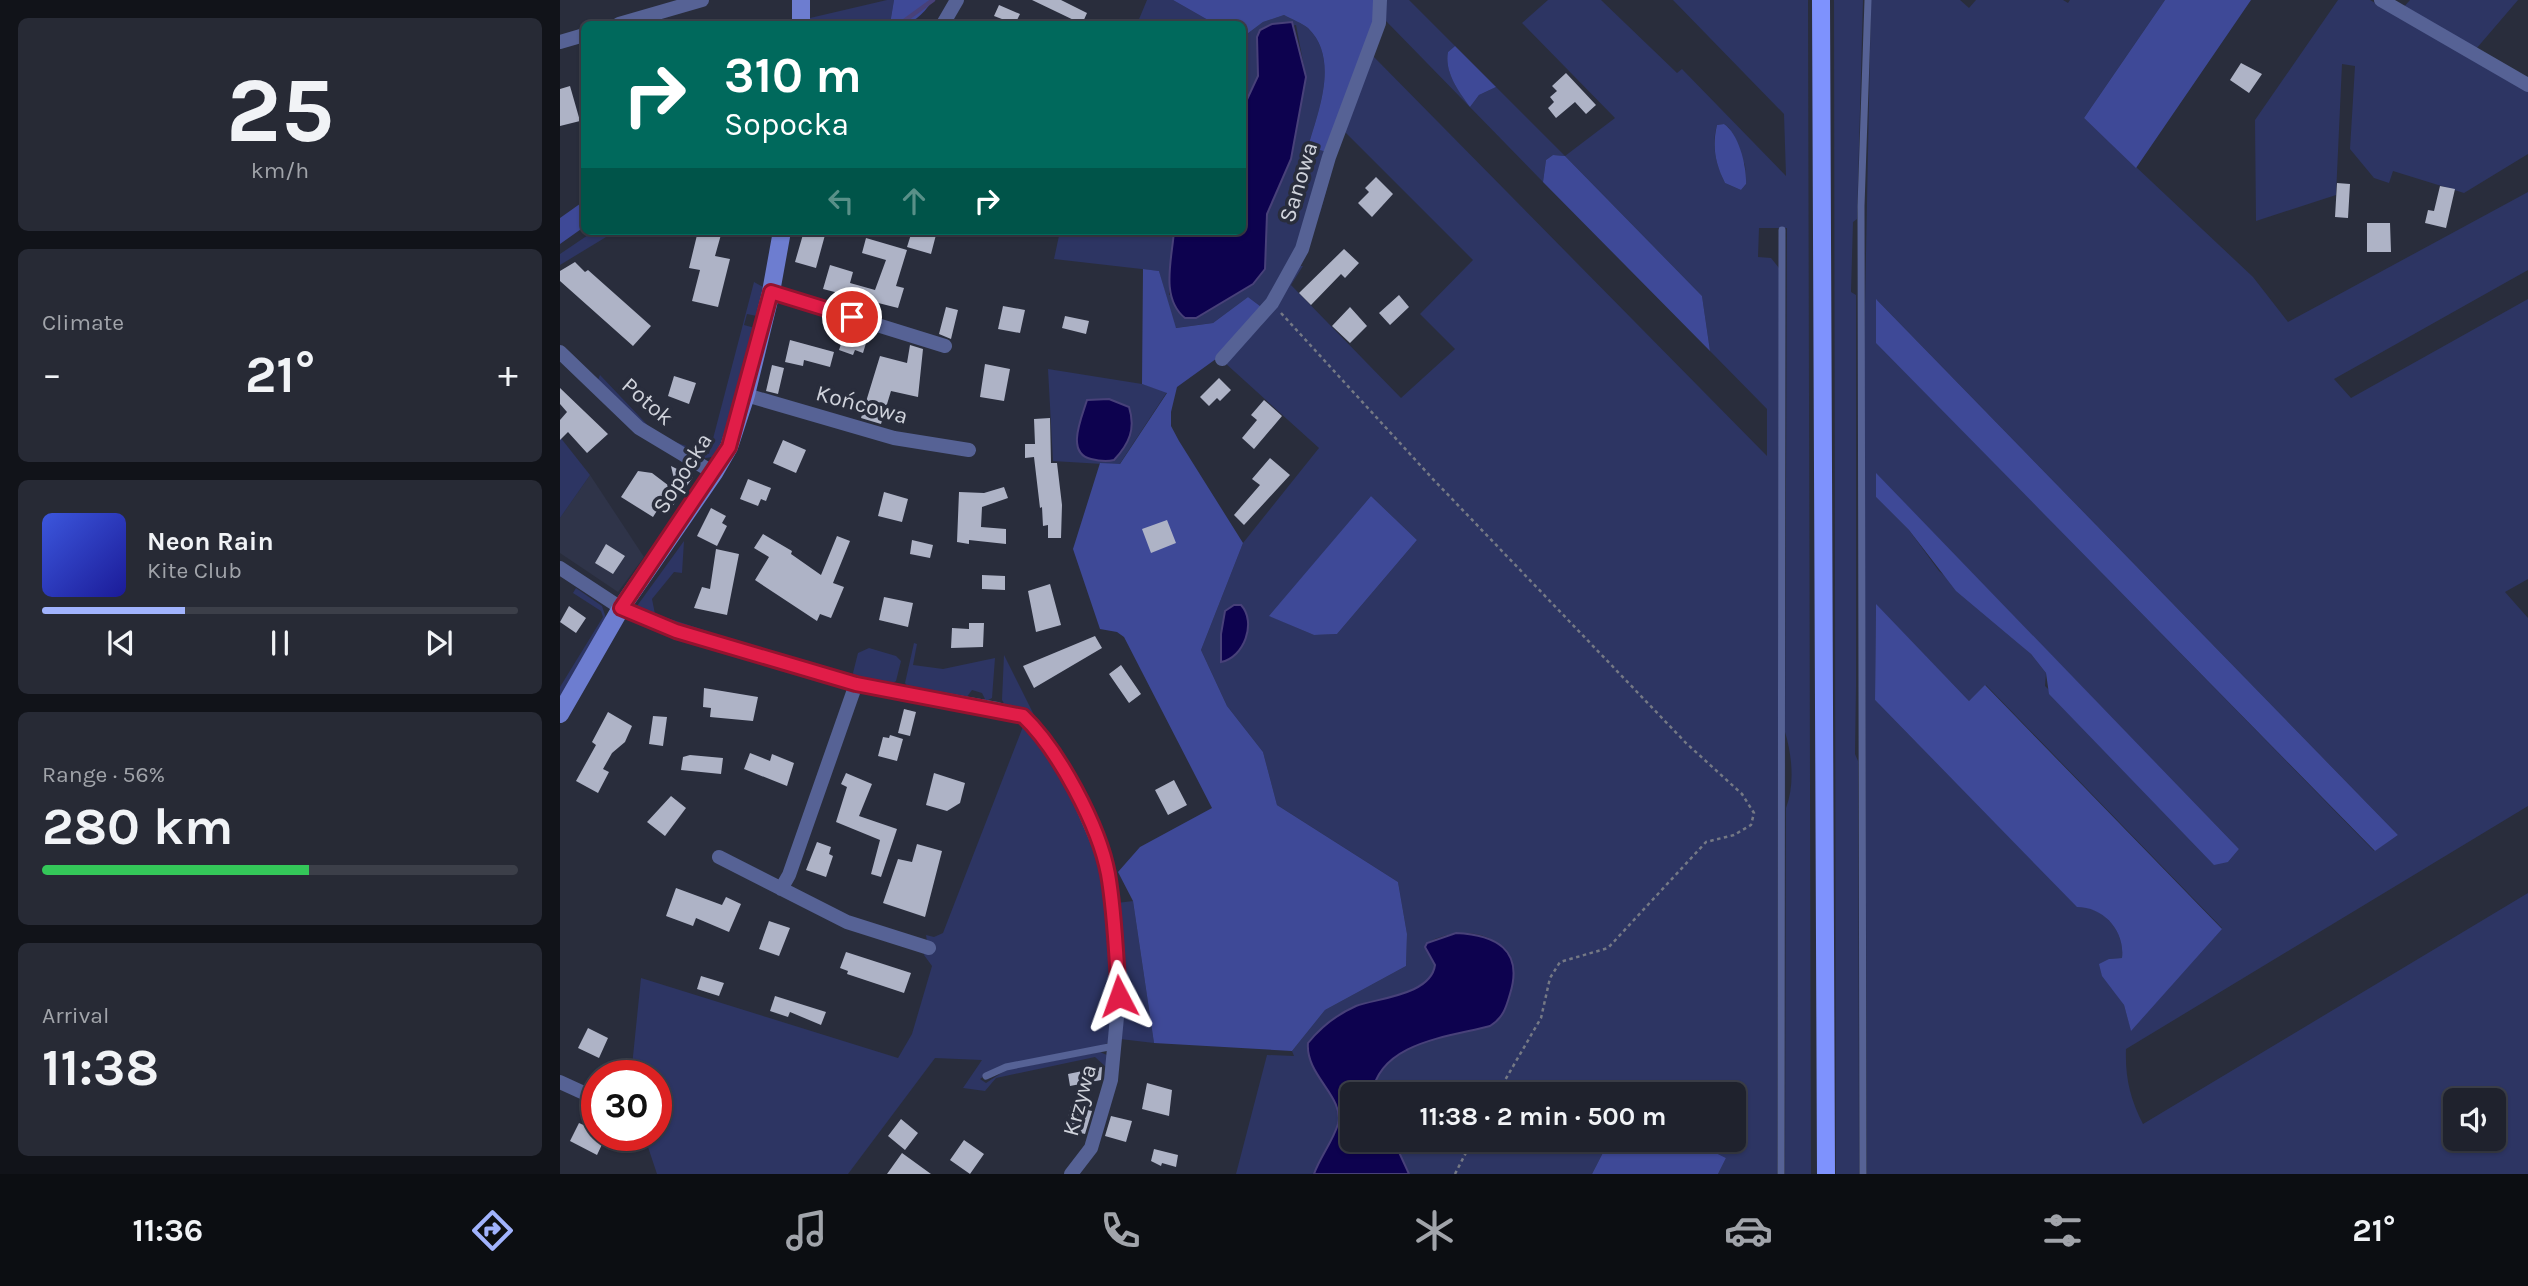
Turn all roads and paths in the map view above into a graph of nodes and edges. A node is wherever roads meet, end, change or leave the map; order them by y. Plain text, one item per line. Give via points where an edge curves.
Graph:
1 (702, 0) edge
2 (957, 0) edge
3 (1380, 0) edge
4 (1821, 0) edge
5 (1868, 0) edge
6 (2381, 0) edge
7 (629, 21) edge
8 (945, 21) edge
9 (581, 36) edge
10 (560, 41) edge
11 (2528, 85) edge
12 (1782, 230) dead end
13 (781, 235) edge
14 (771, 292) junction
15 (1272, 303) junction
16 (945, 346) dead end
17 (560, 352) edge
18 (1222, 359) dead end
19 (746, 395) junction
20 (969, 450) dead end
21 (714, 473) junction
22 (560, 568) edge
23 (621, 608) junction
24 (856, 684) junction
25 (560, 714) edge
26 (719, 857) dead end
27 (781, 889) junction
28 (929, 948) dead end
29 (1115, 1046) junction
30 (986, 1076) dead end
31 (560, 1082) edge
32 (1504, 1082) edge
33 (581, 1092) edge
34 (1466, 1152) edge
35 (1071, 1174) edge
36 (1455, 1174) edge
37 (1780, 1174) edge
38 (1826, 1174) edge
39 (1863, 1174) edge

1 - 7 street
2 - 8 street
3 - 15 street, Sanowa via 1379,23 1329,157 1302,249
4 - 38 main road
5 - 39 lane via 1861,219
6 - 11 street
9 - 10 street
12 - 37 lane
13 - 14 street, Sopocka
14 - 16 street
14 - 19 street, Sopocka
15 - 18 street, Sanowa
15 - 32 path via 1431,477 1686,743 1742,794 1754,813 1751,825 1706,842 1608,948 1560,962 1550,978 1541,1018
17 - 21 street, Potok via 652,439
19 - 20 street, Końcowa via 894,438
19 - 21 street, Sopocka via 729,447
21 - 23 street, Sopocka
22 - 23 street, Krzywa
23 - 24 street, Krzywa via 676,631
23 - 25 street, Sopocka
24 - 27 street
24 - 29 street, Krzywa via 997,709 1023,716 1035,727 1071,780 1108,872 1119,996
26 - 27 street
27 - 28 street via 847,922
29 - 30 lane via 1006,1066
29 - 35 street, Krzywa via 1111,1080 1091,1148
31 - 33 street
34 - 36 path

